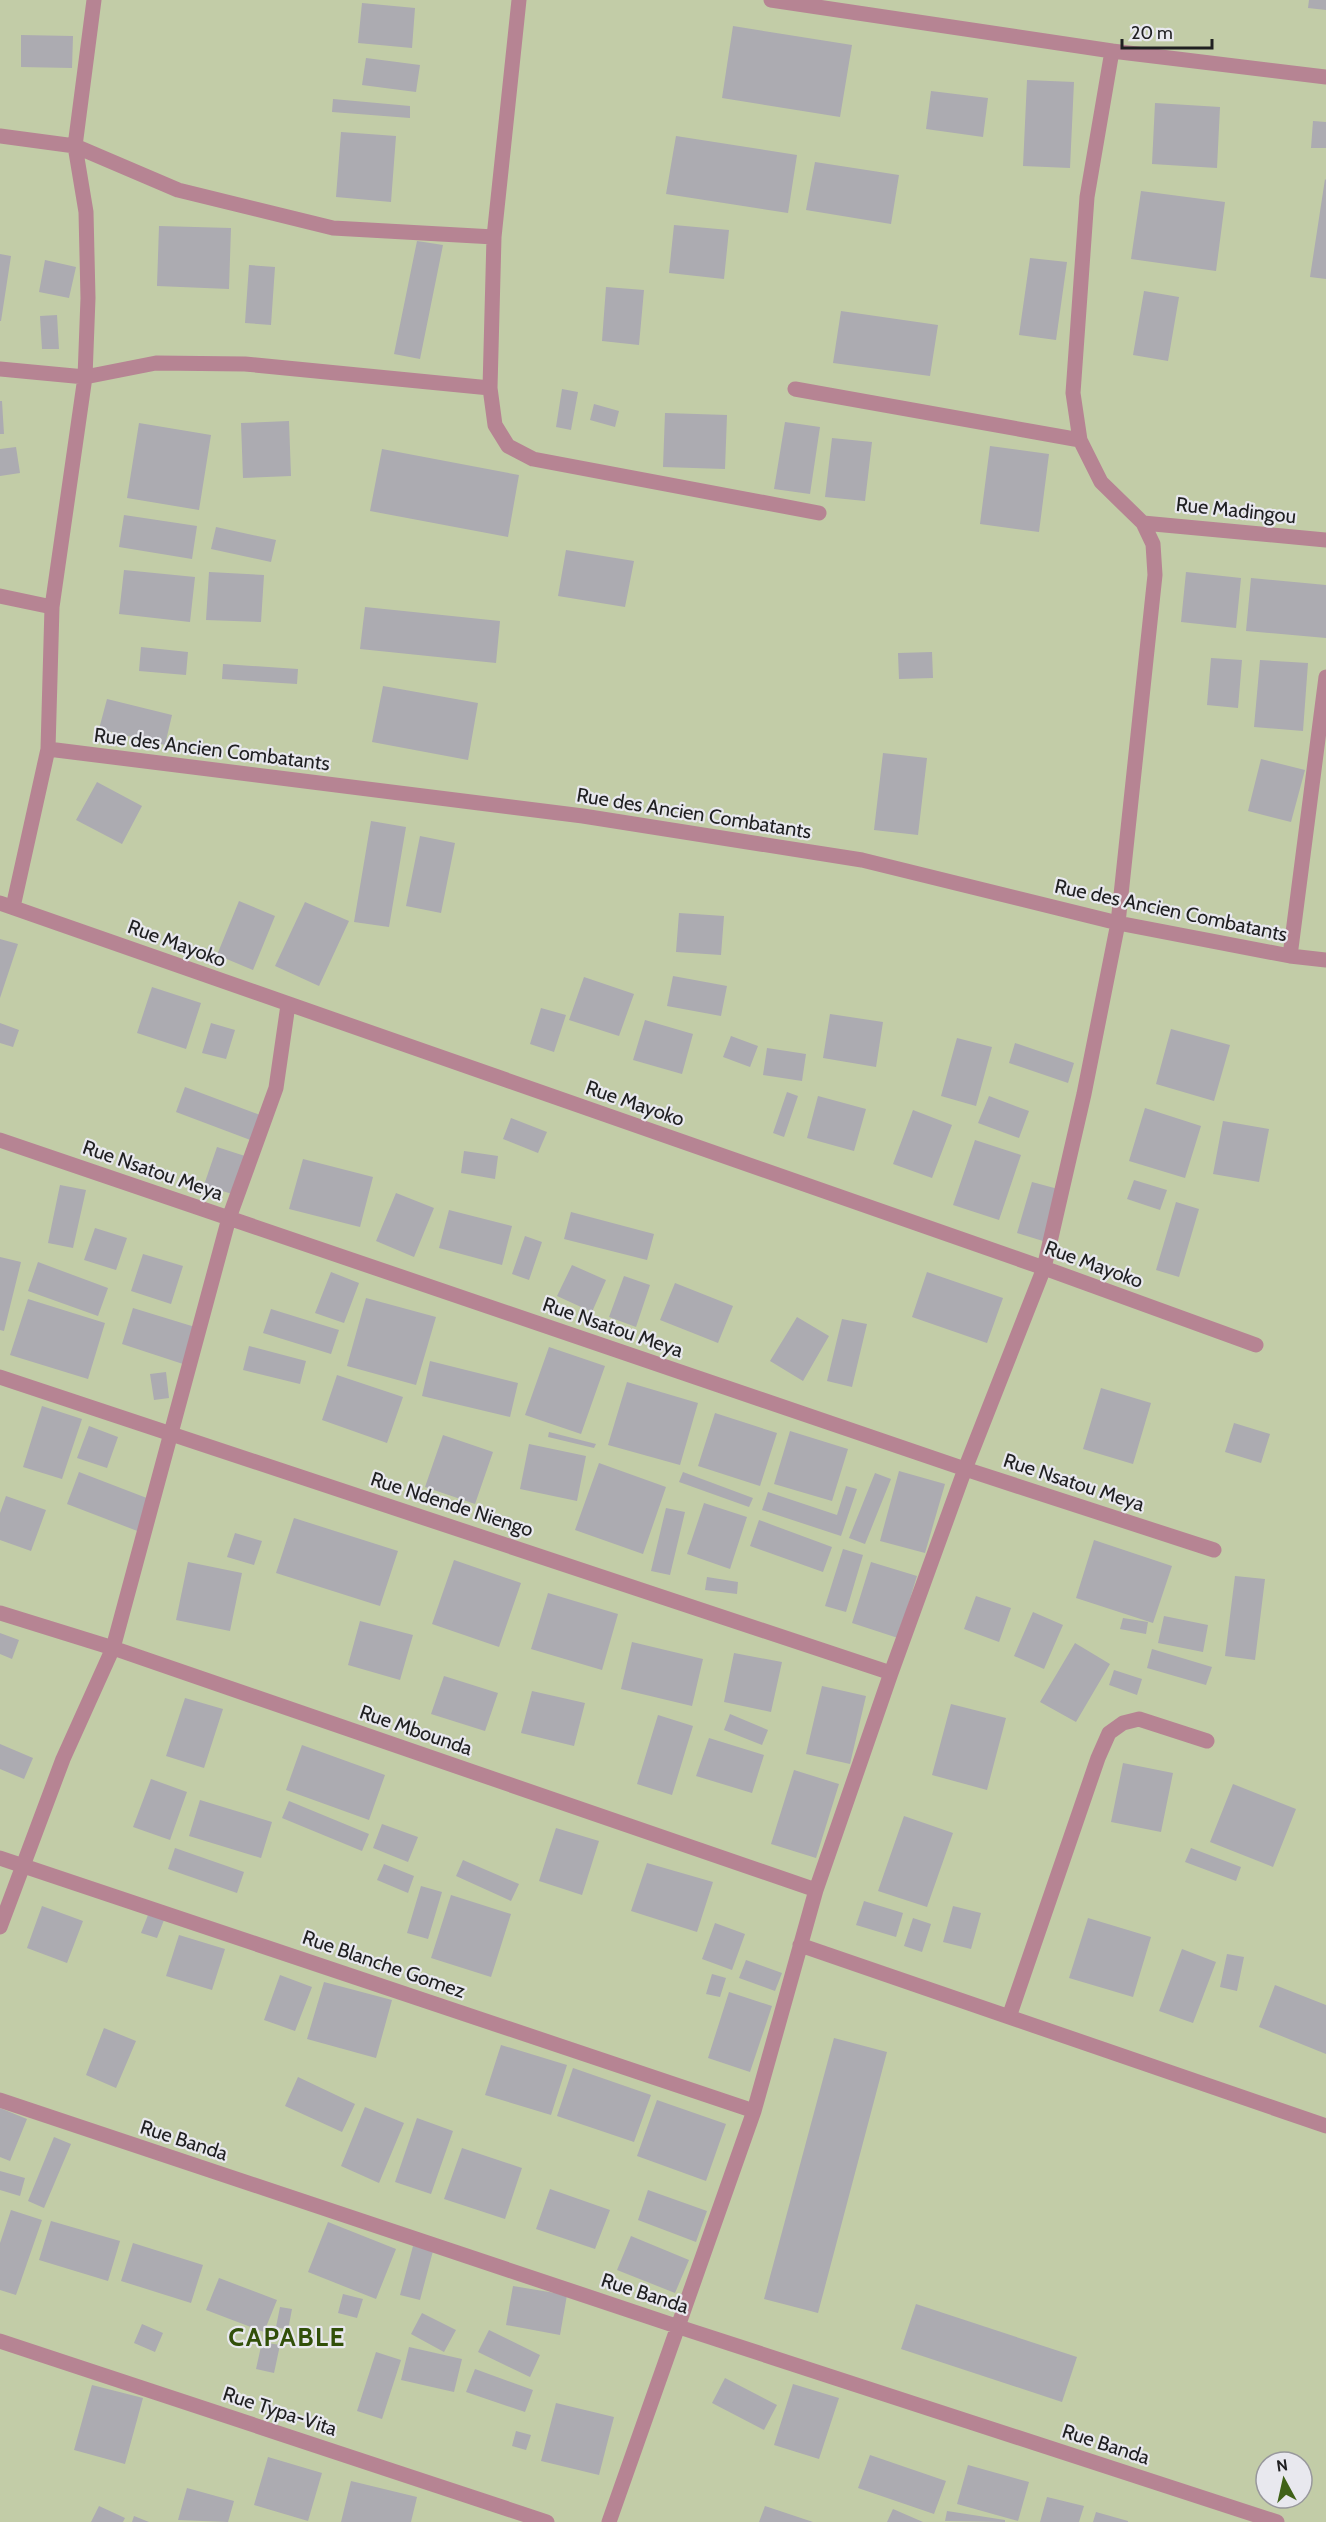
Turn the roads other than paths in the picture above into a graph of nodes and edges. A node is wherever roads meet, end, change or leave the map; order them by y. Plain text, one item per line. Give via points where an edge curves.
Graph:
1 (94, 0) edge
2 (519, 0) edge
3 (771, 0) edge
4 (1112, 51) junction
5 (1326, 77) edge
6 (0, 136) edge
7 (75, 146) junction
8 (494, 237) junction
9 (0, 369) edge
10 (85, 377) junction
11 (490, 388) junction
12 (795, 389) dead end
13 (1080, 440) junction
14 (819, 513) dead end
15 (1143, 523) junction
16 (1326, 540) edge
17 (0, 596) edge
18 (52, 607) junction
19 (1326, 677) edge
20 (48, 749) junction
21 (7, 905) edge
22 (1118, 923) junction
23 (1290, 956) junction
24 (1326, 960) edge
25 (288, 1005) junction
26 (0, 1140) edge
27 (229, 1218) junction
28 (1044, 1268) junction
29 (1256, 1345) dead end
30 (0, 1377) edge
31 (172, 1433) junction
32 (965, 1468) junction
33 (1214, 1550) dead end
34 (0, 1613) edge
35 (113, 1648) junction
36 (891, 1673) junction
37 (1206, 1741) dead end
38 (0, 1858) edge
39 (23, 1866) junction
40 (816, 1890) junction
41 (0, 1927) edge
42 (800, 1945) junction
43 (1009, 2017) junction
44 (0, 2100) edge
45 (754, 2111) junction
46 (1326, 2126) edge
47 (679, 2327) junction
48 (0, 2341) edge
49 (547, 2522) edge
50 (609, 2522) edge
51 (1277, 2522) edge

1 - 7 street
2 - 8 street
3 - 4 street
4 - 5 street
4 - 13 street via 1087,196 1073,393
6 - 7 street
7 - 8 street via 178,190 333,228
7 - 10 street via 86,212
8 - 11 street
9 - 10 street
10 - 11 street via 156,363 245,364
10 - 18 street
11 - 14 street via 495,425 508,446 533,459
12 - 13 street
13 - 15 street via 1101,482
15 - 16 street, Rue Madingou
15 - 22 street via 1153,544 1155,575
17 - 18 street
18 - 20 street
19 - 23 street
20 - 21 street
20 - 22 street, Rue des Ancien Combatants via 583,816 862,860
21 - 25 street, Rue Mayoko
22 - 23 street, Rue des Ancien Combatants
22 - 28 street
23 - 24 street, Rue des Ancien Combatants
25 - 27 street via 276,1088
25 - 28 street, Rue Mayoko
26 - 27 street, Rue Nsatou Meya
27 - 31 street
27 - 32 street, Rue Nsatou Meya
28 - 29 street, Rue Mayoko
28 - 32 street
30 - 31 street, Rue Ndende Niengo
31 - 35 street
31 - 36 street, Rue Ndende Niengo
32 - 33 street, Rue Nsatou Meya
32 - 36 street
34 - 35 street, Rue Mbounda
35 - 39 street via 63,1759
35 - 40 street, Rue Mbounda
36 - 40 street
37 - 43 street via 1139,1719 1109,1733
38 - 39 street, Rue Blanche Gomez
39 - 41 street
39 - 45 street, Rue Blanche Gomez
40 - 42 street
42 - 43 street
42 - 45 street
43 - 46 street
44 - 47 street, Rue Banda
45 - 47 street
47 - 50 street
47 - 51 street, Rue Banda
48 - 49 street, Rue Typa-Vita

